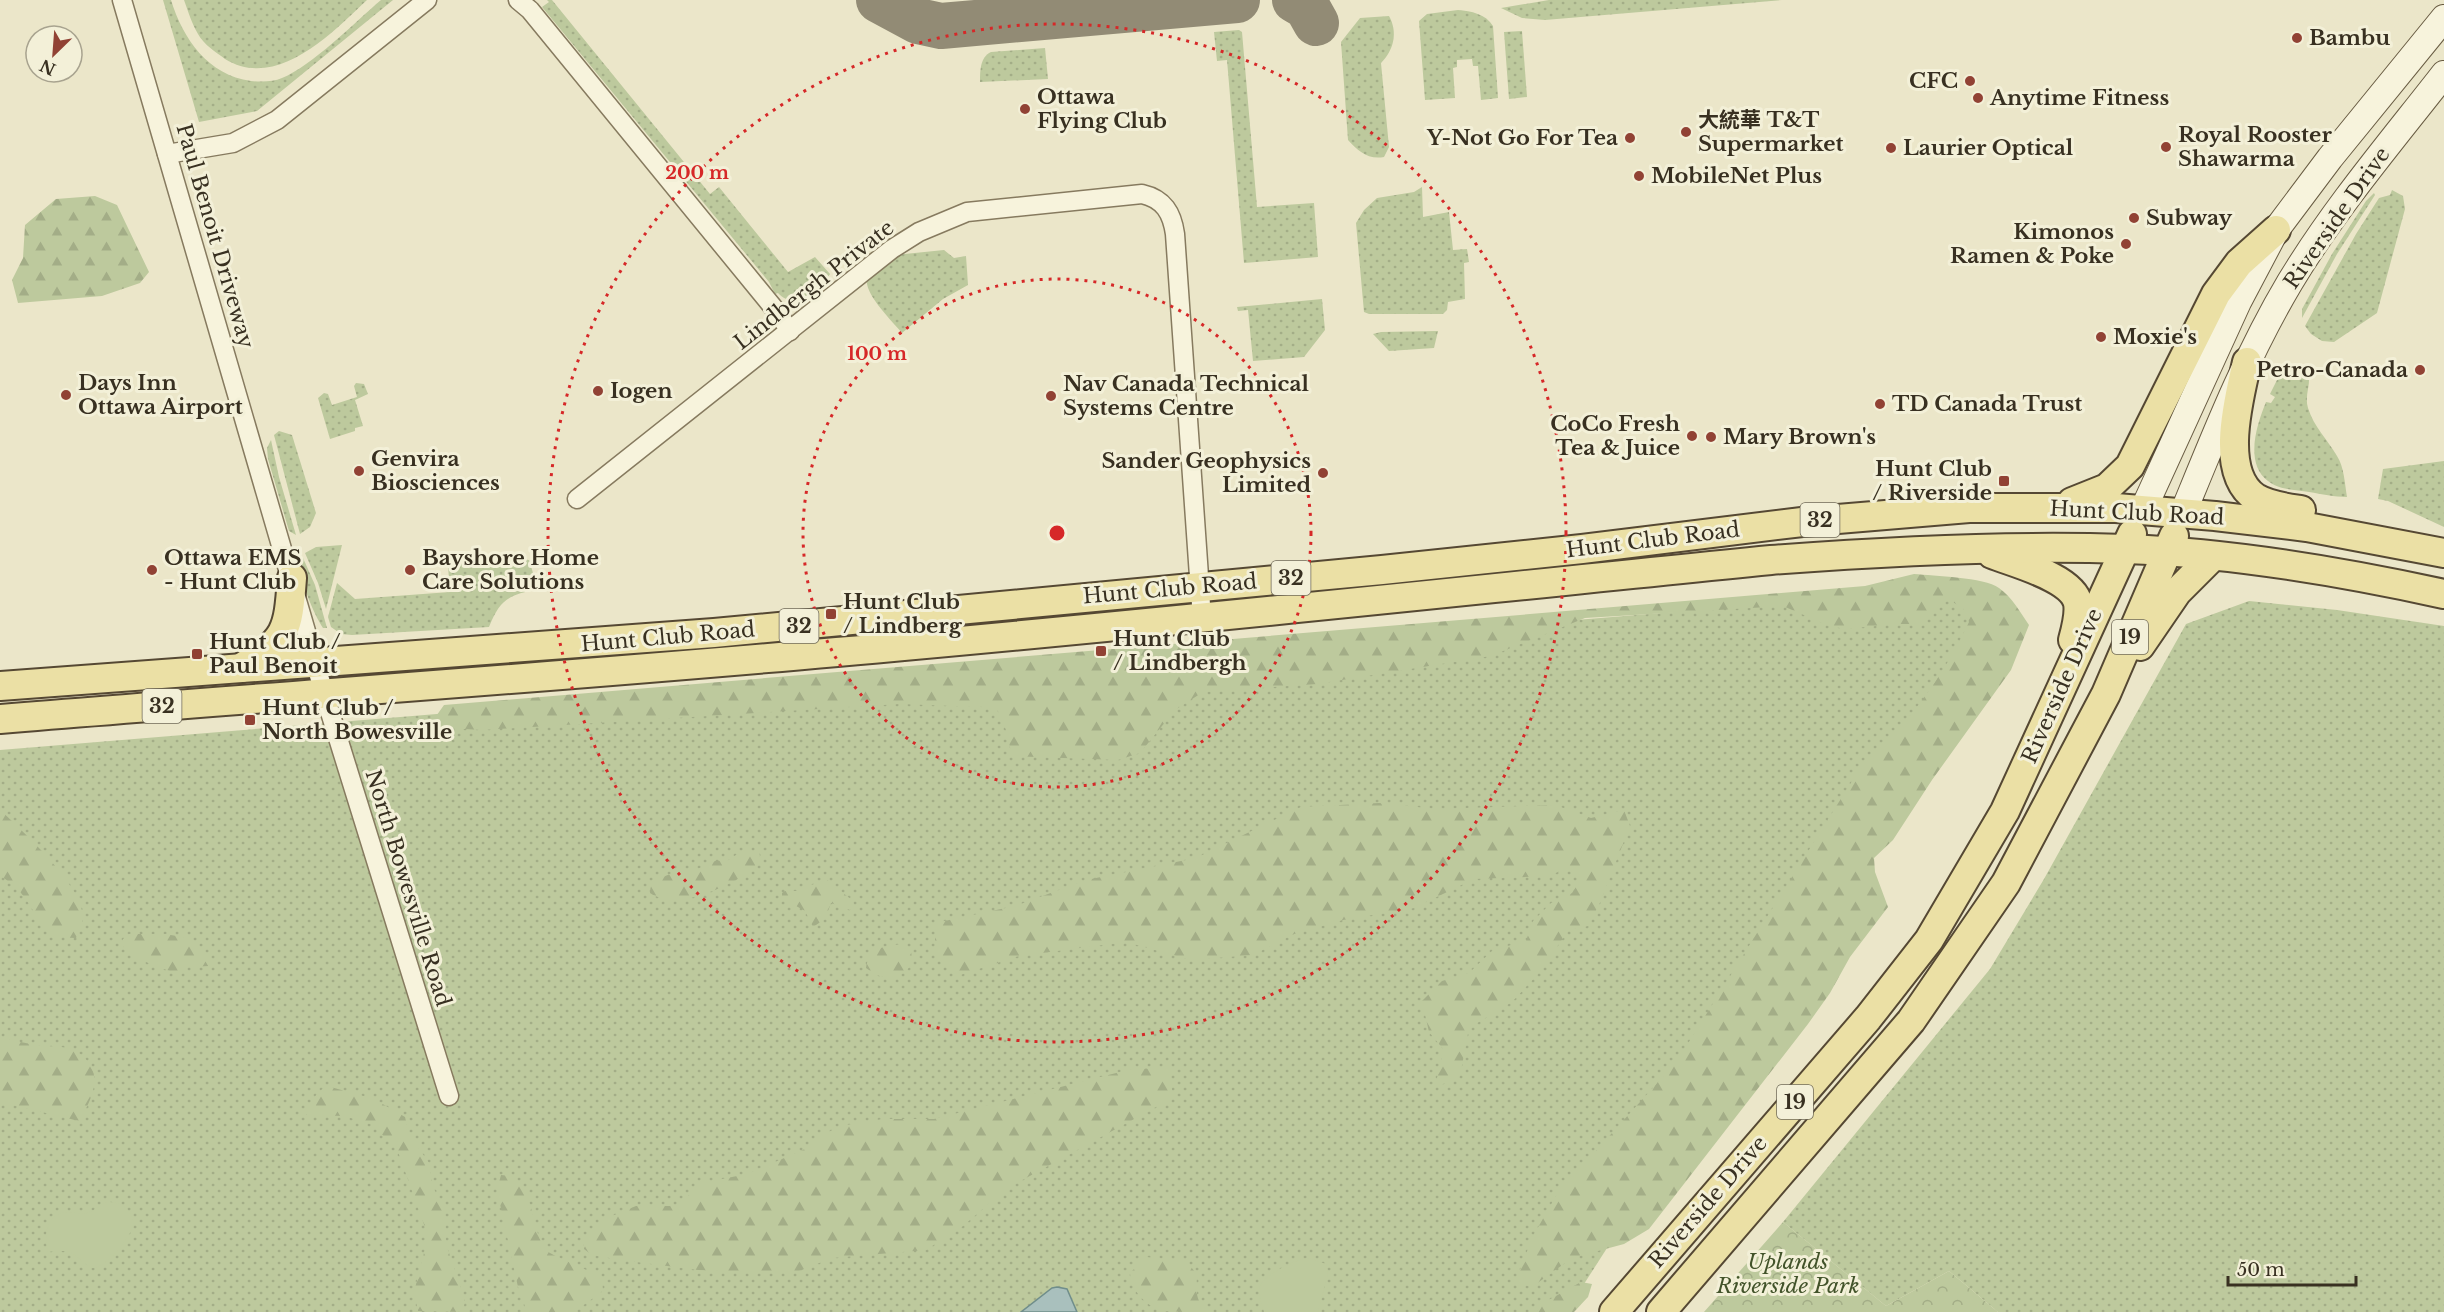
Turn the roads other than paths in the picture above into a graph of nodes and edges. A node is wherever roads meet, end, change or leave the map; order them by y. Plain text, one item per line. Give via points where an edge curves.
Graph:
1 (122, 0) edge
2 (427, 0) edge
3 (518, 0) edge
4 (2444, 18) edge
5 (2444, 74) edge
6 (2351, 132) junction
7 (167, 154) junction
8 (2381, 155) junction
9 (2276, 230) junction
10 (790, 331) junction
11 (2247, 362) junction
12 (577, 499) dead end
13 (2059, 507) junction
14 (2143, 510) junction
15 (2183, 513) junction
16 (2366, 537) junction
17 (1976, 548) junction
18 (1582, 549) junction
19 (2125, 549) junction
20 (2167, 552) junction
21 (2444, 553) edge
22 (2213, 556) junction
23 (292, 578) junction
24 (1586, 579) junction
25 (1199, 586) junction
26 (2444, 594) edge
27 (1202, 619) junction
28 (316, 664) junction
29 (241, 668) junction
30 (0, 686) edge
31 (2058, 691) junction
32 (324, 693) junction
33 (2106, 694) junction
34 (0, 719) edge
35 (449, 1096) dead end
36 (1614, 1312) edge
37 (1661, 1312) edge

1 - 7 street, Paul Benoit Driveway
2 - 7 street via 277,120 233,143
3 - 10 street
4 - 6 main road, Riverside Drive / 19
5 - 8 main road, Riverside Drive / 19
6 - 8 main road
6 - 9 main road, Riverside Drive / 19
7 - 23 street, Paul Benoit Driveway
8 - 11 main road, Riverside Drive / 19 via 2309,251
9 - 13 main road via 2239,263 2216,294 2130,466 2107,488
9 - 14 main road, Riverside Drive / 19 via 2238,302
10 - 12 street, Lindbergh Private
10 - 25 street, Lindbergh Private via 892,249 949,218 977,210 1111,196 1142,194 1156,199 1172,216 1175,234
11 - 15 main road, Riverside Drive / 19
11 - 16 main road via 2233,438 2237,468 2247,488 2255,498 2333,518
13 - 14 main road, Hunt Club Road / 32
13 - 18 main road, Hunt Club Road / 32 via 1969,508 1813,521
14 - 15 main road, Hunt Club Road / 32
14 - 19 main road, Riverside Drive / 19
15 - 16 main road, Hunt Club Road / 32
15 - 20 main road, Riverside Drive / 19
16 - 21 main road, Hunt Club Road / 32
17 - 19 main road, Hunt Club Road / 32
17 - 24 main road, Hunt Club Road / 32 via 1842,554
17 - 31 main road via 2042,573 2064,584 2075,595 2079,609
18 - 24 main road
18 - 25 main road, Hunt Club Road / 32
19 - 20 main road, Hunt Club Road / 32
19 - 31 main road, Riverside Drive / 19
20 - 22 main road, Hunt Club Road / 32
20 - 33 main road, Riverside Drive / 19
22 - 26 main road, Hunt Club Road / 32 via 2299,565
22 - 33 main road via 2177,592
23 - 28 street, Paul Benoit Driveway
23 - 29 main road via 289,611 279,639
24 - 27 main road, Hunt Club Road / 32
25 - 27 street, Lindbergh Private
25 - 28 main road, Hunt Club Road / 32 via 736,631
27 - 32 main road, Hunt Club Road / 32 via 479,683
28 - 29 main road, Hunt Club Road / 32
28 - 32 street, Paul Benoit Driveway
29 - 30 main road, Hunt Club Road / 32
31 - 36 main road, Riverside Drive / 19 via 2005,811 1929,939 1868,1018
32 - 34 main road, Hunt Club Road / 32
32 - 35 street, North Bowesville Road
33 - 37 main road, Riverside Drive / 19 via 2006,883 1918,1011

